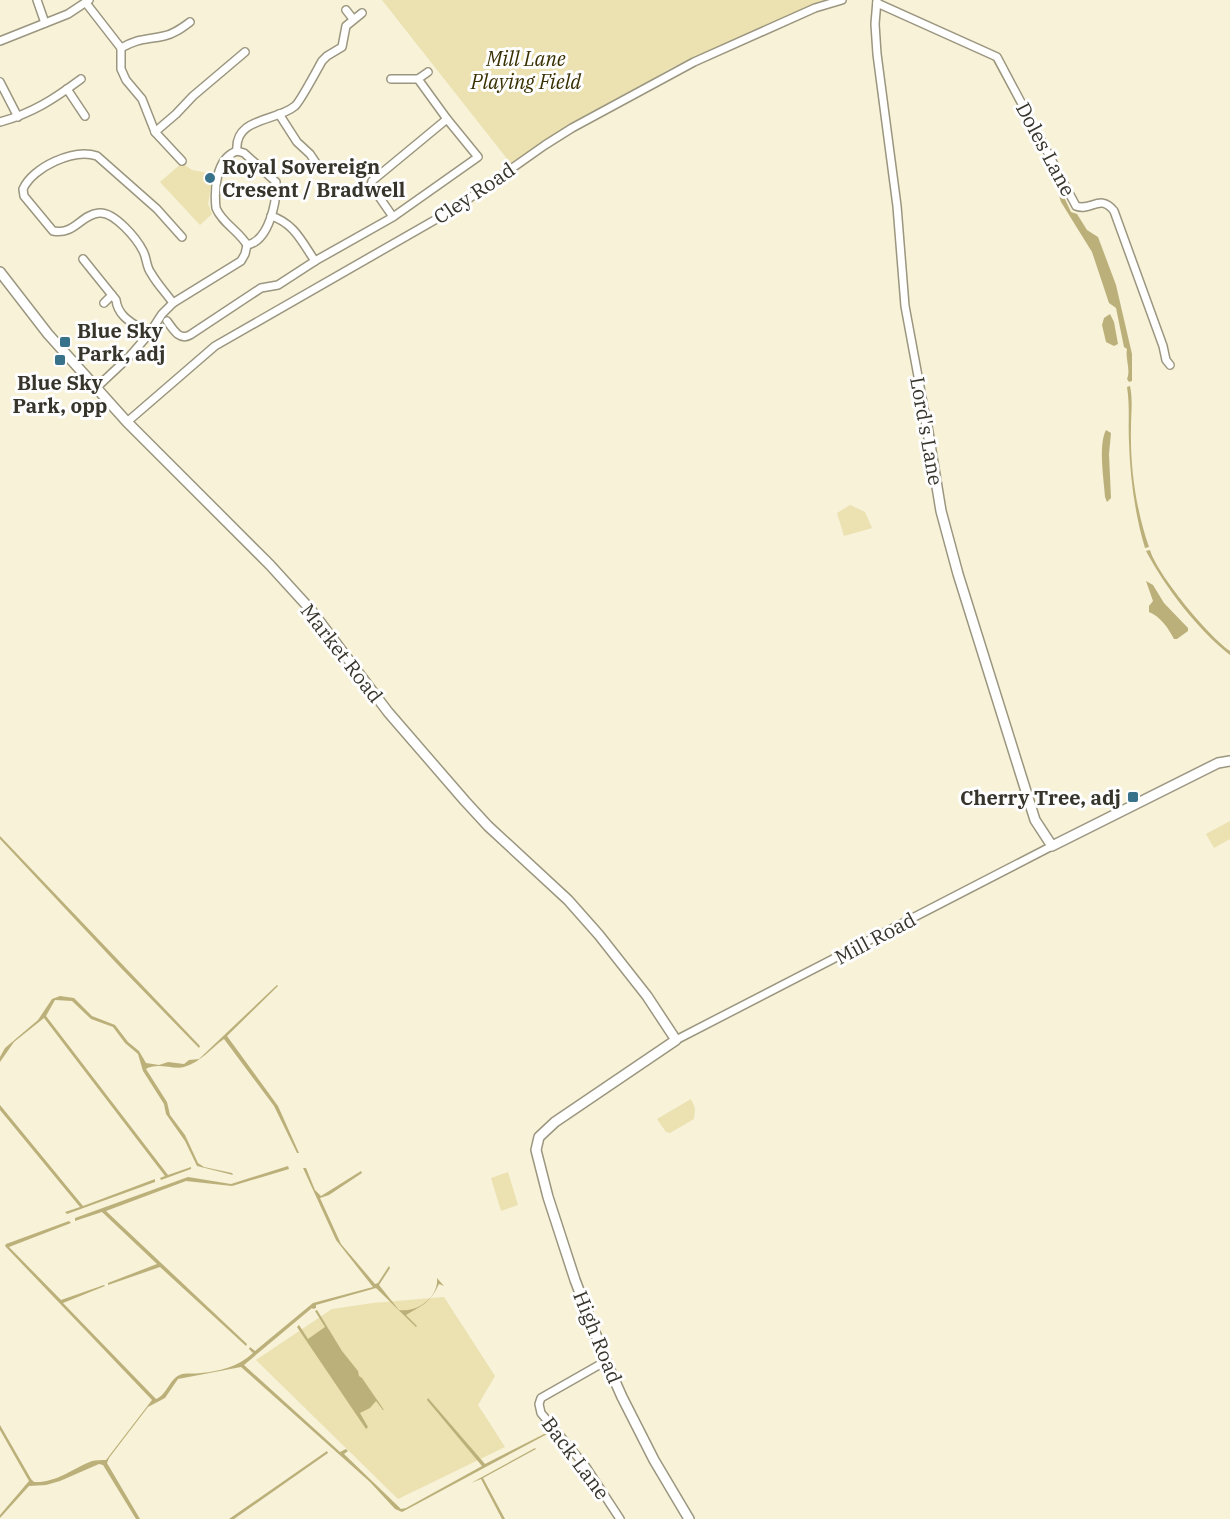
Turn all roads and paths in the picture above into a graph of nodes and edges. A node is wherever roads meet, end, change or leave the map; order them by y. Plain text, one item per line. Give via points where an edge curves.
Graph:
1 (37, 0) edge
2 (842, 0) edge
3 (88, 1) edge
4 (877, 2) edge
5 (346, 9) dead end
6 (362, 14) dead end
7 (353, 19) junction
8 (190, 22) dead end
9 (45, 23) junction
10 (0, 41) edge
11 (121, 48) junction
12 (245, 52) dead end
13 (428, 72) dead end
14 (392, 78) dead end
15 (81, 79) dead end
16 (418, 79) junction
17 (0, 82) edge
18 (67, 89) junction
19 (279, 114) junction
20 (85, 116) dead end
21 (18, 117) junction
22 (447, 119) junction
23 (0, 122) edge
24 (155, 132) junction
25 (237, 152) junction
26 (182, 161) dead end
27 (316, 163) dead end
28 (271, 216) junction
29 (393, 217) junction
30 (182, 237) dead end
31 (247, 245) junction
32 (83, 259) dead end
33 (315, 261) junction
34 (0, 272) edge
35 (112, 295) junction
36 (104, 303) dead end
37 (173, 303) junction
38 (167, 321) dead end
39 (149, 334) junction
40 (1170, 365) dead end
41 (96, 388) junction
42 (925, 414) joint
43 (127, 422) junction
44 (1230, 761) edge
45 (1052, 846) junction
46 (676, 1040) junction
47 (537, 1143) joint
48 (606, 1361) junction
49 (620, 1519) edge
50 (689, 1519) edge

1 - 9 street
2 - 43 street, Cley Road via 815,8 694,62 572,128 454,209 215,346
3 - 9 street
3 - 11 street
4 - 40 street, Doles Lane via 997,57 1076,206 1100,202 1114,211
4 - 42 street, Lord's Lane via 877,54 897,206 905,306
5 - 7 street
6 - 7 street
7 - 19 street via 346,26 342,47 322,61 298,104
8 - 11 street via 176,32 142,38
9 - 10 street
11 - 24 street via 121,69 142,99
12 - 24 street
13 - 16 street
14 - 16 street
15 - 18 street
16 - 22 street
17 - 21 street
18 - 20 street
18 - 21 street
19 - 25 street via 243,129
19 - 27 street
21 - 23 street
22 - 29 street via 372,181 370,185
22 - 29 street via 478,158
24 - 26 street
25 - 28 street via 244,153 276,182
25 - 31 street via 221,163 216,208
28 - 31 street via 258,241
28 - 33 street via 292,227
29 - 33 street
30 - 37 street via 157,209 97,156 78,154 61,158 33,176 23,189 24,196 52,231 68,231 99,212 119,220 143,251 149,271
31 - 37 street via 241,261
32 - 35 street
33 - 38 street via 278,285 261,288 185,338
34 - 41 street, Market Road
35 - 36 street
35 - 39 street via 121,315
37 - 39 street
39 - 41 street
41 - 43 street, Market Road
42 - 45 street, Lord's Lane via 941,511 958,574 1035,820
43 - 46 street, Market Road via 311,610 388,712 465,801 599,935
44 - 45 street, Mill Road via 1218,763
45 - 46 street, Mill Road
46 - 47 street, Mill Road via 555,1122
47 - 48 street, High Road via 537,1160 548,1197
48 - 49 street, Back Lane via 541,1398 539,1404 541,1413 586,1467
48 - 50 street, High Road via 654,1460

